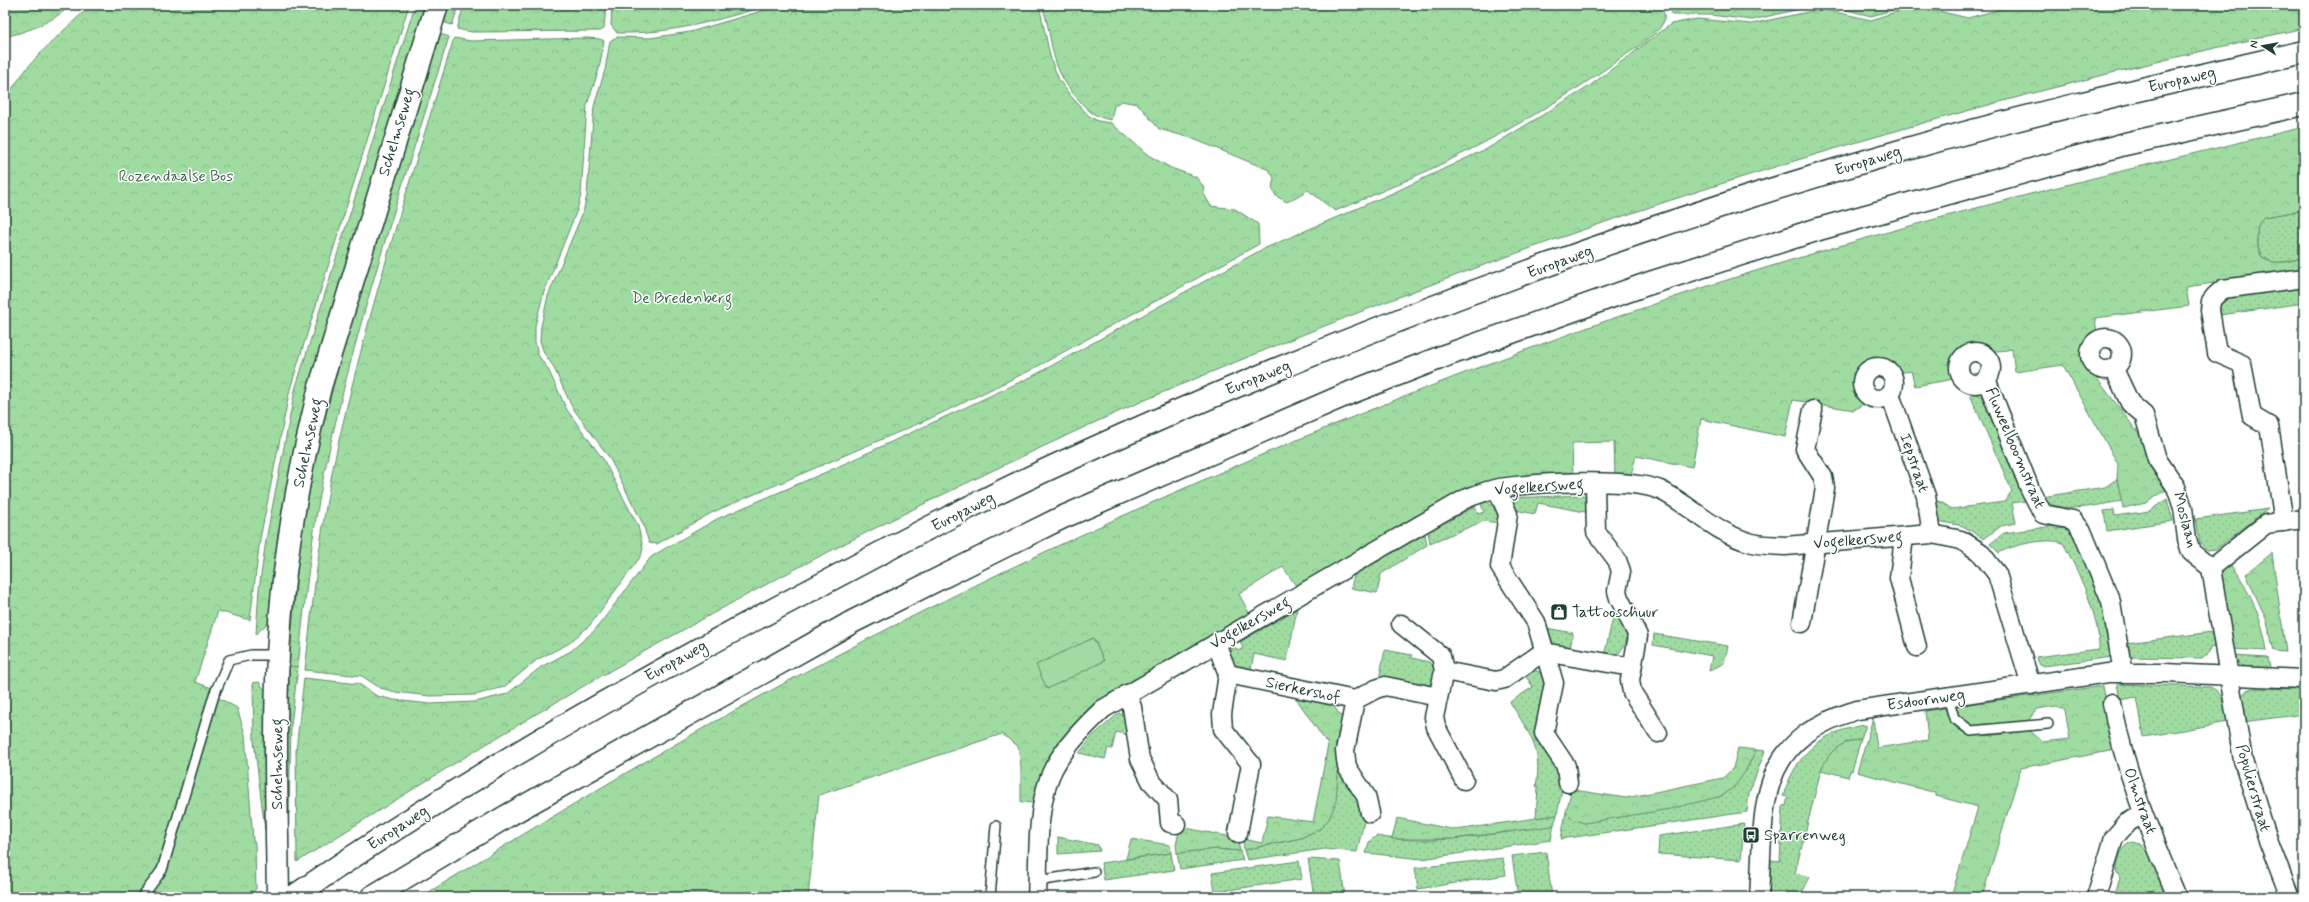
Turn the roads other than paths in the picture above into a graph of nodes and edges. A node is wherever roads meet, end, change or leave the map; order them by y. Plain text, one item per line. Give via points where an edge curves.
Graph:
1 (437, 5) edge
2 (2304, 52) edge
3 (2304, 104) edge
4 (2304, 278) edge
5 (2114, 369) dead end
6 (1986, 379) dead end
7 (1890, 394) dead end
8 (1813, 410) dead end
9 (1595, 483) junction
10 (1498, 489) junction
11 (2304, 520) edge
12 (2284, 522) junction
13 (1932, 534) junction
14 (1904, 537) junction
15 (1815, 544) junction
16 (2211, 568) junction
17 (1802, 623) dead end
18 (1402, 624) dead end
19 (1216, 643) junction
20 (1917, 647) dead end
21 (1543, 652) junction
22 (278, 655) junction
23 (1632, 667) junction
24 (1444, 672) junction
25 (2123, 673) junction
26 (1228, 674) junction
27 (2228, 675) junction
28 (2304, 679) edge
29 (2031, 685) junction
30 (1126, 694) junction
31 (1438, 697) junction
32 (1948, 697) junction
33 (1355, 700) junction
34 (2112, 703) dead end
35 (2048, 724) dead end
36 (1658, 733) dead end
37 (1464, 780) dead end
38 (1568, 783) dead end
39 (1370, 813) dead end
40 (2142, 814) junction
41 (1176, 824) dead end
42 (996, 826) dead end
43 (1238, 834) dead end
44 (1094, 872) dead end
45 (1037, 889) edge
46 (142, 897) edge
47 (278, 897) edge
48 (293, 897) edge
49 (372, 897) edge
50 (990, 897) edge
51 (1758, 897) edge
52 (2096, 897) edge
53 (2178, 897) edge
54 (2290, 897) edge

1 - 22 main road, Schelmseweg via 345,300 306,447 289,539
2 - 48 main road, Europaweg via 2112,96 1899,152 1771,191 1608,244 1436,307 1234,387 1066,461 678,659 496,764
3 - 49 main road via 2125,144 1819,229 1647,284 1446,355 1352,392 1061,518 854,622 507,816
4 - 12 street via 2223,289 2211,301 2217,353 2242,364 2252,416 2269,426
5 - 16 street, Moslaan via 2130,403 2144,415 2157,459 2176,487 2183,508 2191,552
6 - 25 street, Fluweelboomstraat via 2043,514 2073,520 2082,531 2111,602
7 - 13 street, Iepstraat via 1926,496
8 - 15 street via 1805,449 1823,478 1825,488
9 - 10 street, Vogelkersweg
9 - 15 street, Vogelkersweg via 1626,483 1659,490 1730,535 1749,543 1785,546
9 - 23 street via 1596,532 1617,560 1621,571 1617,591 1638,636
10 - 19 street, Vogelkersweg via 1465,499
10 - 21 street via 1508,514 1500,567 1536,622
11 - 12 street
12 - 16 street via 2266,524
13 - 14 street, Vogelkersweg
13 - 29 street, Vogelkersweg via 1961,540 1980,552 1997,574
14 - 15 street, Vogelkersweg
14 - 20 street via 1899,578
15 - 17 street
16 - 27 street
18 - 24 street via 1440,656
19 - 26 street
19 - 30 street, Vogelkersweg
21 - 23 street
21 - 24 street via 1504,679 1496,681
21 - 38 street via 1554,683 1544,733 1566,766
22 - 46 lane via 252,655 229,660 213,698 162,870
22 - 47 main road, Schelmseweg
23 - 36 street via 1632,692
24 - 31 street
25 - 27 street, Esdoornweg
25 - 29 street, Esdoornweg
26 - 33 street, Sierkershof
26 - 43 street via 1222,729 1251,764
27 - 28 street
27 - 54 street, Populierstraat via 2243,760 2252,794
29 - 32 street, Esdoornweg
30 - 41 street via 1132,707 1140,759 1151,782 1168,800 1170,823
30 - 45 street, Vogelkersweg via 1103,709 1088,723 1049,777 1042,802
31 - 33 street via 1385,686
31 - 37 street via 1434,717 1436,727
32 - 35 lane via 1954,718 1971,731
32 - 51 street, Esdoornweg via 1857,710 1834,716 1800,737 1780,759 1766,798
33 - 39 street, Sierkershof via 1345,751 1346,760 1347,767 1366,796
34 - 40 street, Olmstraat via 2120,745
40 - 52 street via 2127,823 2114,838
40 - 53 street, Olmstraat
42 - 50 lane
44 - 45 lane

